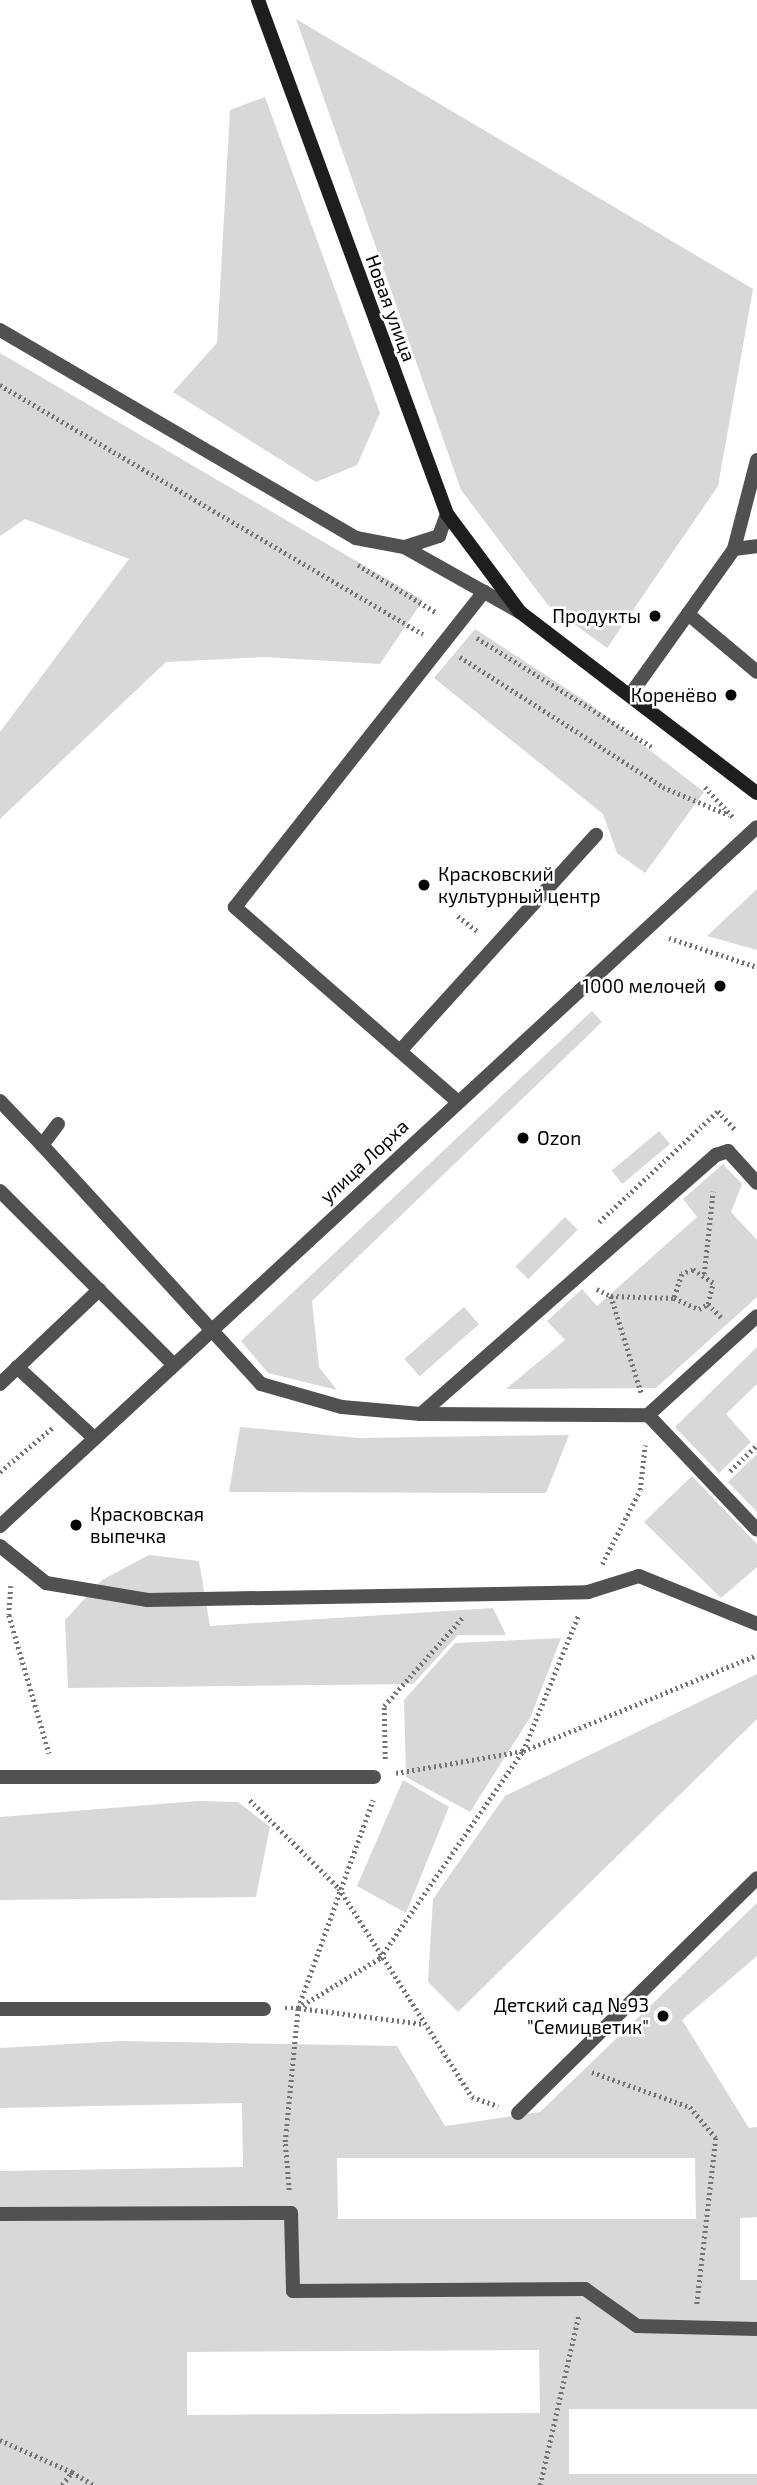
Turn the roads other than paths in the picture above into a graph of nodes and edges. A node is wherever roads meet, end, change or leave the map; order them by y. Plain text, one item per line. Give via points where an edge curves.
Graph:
1 (258, 0) edge
2 (0, 330) edge
3 (757, 460) edge
4 (447, 514) junction
5 (404, 547) junction
6 (757, 547) edge
7 (734, 549) junction
8 (484, 592) junction
9 (520, 612) junction
10 (688, 614) junction
11 (757, 672) edge
12 (630, 695) junction
13 (757, 793) edge
14 (757, 827) edge
15 (596, 835) dead end
16 (400, 1051) junction
17 (0, 1101) edge
18 (457, 1101) junction
19 (58, 1124) dead end
20 (42, 1145) junction
21 (757, 1183) edge
22 (0, 1191) edge
23 (99, 1290) junction
24 (757, 1316) edge
25 (213, 1328) junction
26 (174, 1365) junction
27 (17, 1367) junction
28 (0, 1384) edge
29 (421, 1414) junction
30 (648, 1415) junction
31 (92, 1436) junction
32 (0, 1526) edge
33 (757, 1530) edge
34 (0, 1546) edge
35 (757, 1625) edge
36 (379, 1776) road end
37 (0, 1777) edge
38 (757, 1878) edge
39 (264, 2008) road end
40 (0, 2009) edge
41 (518, 2113) road end
42 (0, 2214) edge
43 (757, 2329) edge

1 - 4 main road, Новая улица
2 - 5 street, Новая улица via 356,538
3 - 7 street
4 - 5 street via 439,536
4 - 9 main road, Новая улица
5 - 8 street, Новая улица
6 - 7 street
7 - 10 street
8 - 9 street, Новая улица
8 - 16 street via 235,907
9 - 12 main road, Новая улица
10 - 11 street
10 - 12 street
12 - 13 main road, Новая улица
14 - 18 street, улица Лорха
15 - 16 street
16 - 18 street
17 - 20 street
18 - 25 street, улица Лорха
19 - 20 street
20 - 25 street
21 - 29 street via 728,1151 716,1155
22 - 23 street
23 - 26 street
23 - 27 street
24 - 30 street
25 - 26 street, улица Лорха
25 - 29 street via 261,1384 342,1408
26 - 31 street, улица Лорха
27 - 28 street
27 - 31 street
29 - 30 street
30 - 33 street
31 - 32 street, улица Лорха
34 - 35 street via 46,1583 148,1600 588,1592 639,1576
36 - 37 street
38 - 41 street
39 - 40 street
42 - 43 street via 291,2213 293,2291 585,2289 637,2326

